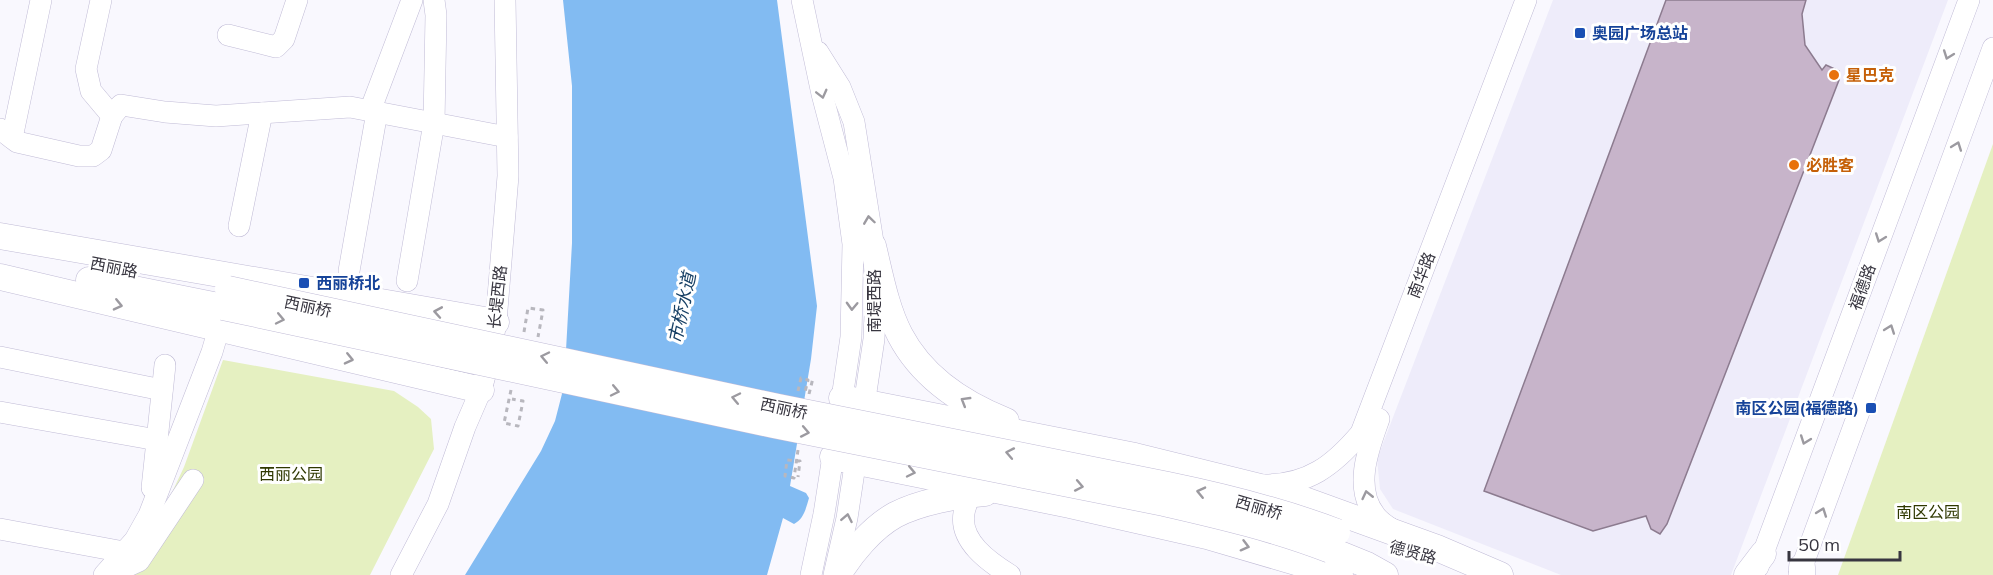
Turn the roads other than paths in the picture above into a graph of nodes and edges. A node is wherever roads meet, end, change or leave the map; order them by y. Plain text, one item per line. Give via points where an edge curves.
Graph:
1 (41, 0) edge
2 (101, 0) edge
3 (297, 0) edge
4 (412, 0) edge
5 (434, 0) edge
6 (505, 0) edge
7 (802, 0) edge
8 (1527, 0) edge
9 (1540, 0) edge
10 (1969, 0) edge
11 (228, 35) dead end
12 (809, 37) junction
13 (1993, 48) edge
14 (374, 112) junction
15 (262, 113) junction
16 (112, 116) junction
17 (434, 123) junction
18 (6, 134) edge
19 (507, 137) junction
20 (239, 226) dead end
21 (0, 236) edge
22 (0, 245) edge
23 (873, 246) junction
24 (0, 263) edge
25 (350, 271) dead end
26 (0, 277) edge
27 (407, 281) dead end
28 (223, 308) junction
29 (496, 322) junction
30 (0, 357) edge
31 (165, 365) dead end
32 (447, 382) junction
33 (162, 390) junction
34 (481, 390) junction
35 (853, 401) junction
36 (0, 412) edge
37 (465, 428) junction
38 (157, 440) junction
39 (1057, 441) junction
40 (844, 459) junction
41 (193, 480) dead end
42 (1254, 485) junction
43 (1014, 493) junction
44 (970, 495) junction
45 (149, 515) junction
46 (0, 529) edge
47 (1404, 536) junction
48 (1334, 541) junction
49 (124, 552) junction
50 (1759, 565) edge
51 (1801, 572) edge
52 (106, 575) edge
53 (401, 575) edge
54 (811, 575) edge
55 (836, 575) edge
56 (1010, 575) edge
57 (1340, 575) edge
58 (1385, 575) edge
59 (1489, 575) edge
60 (1500, 575) edge
61 (1747, 575) edge

1 - 18 street
2 - 16 street via 86,69 91,91
3 - 11 street via 284,39 276,47
4 - 14 street
5 - 17 street
6 - 19 street, 长堤西路
7 - 12 street, 南堤西路
8 - 42 street, 南华路 via 1361,433 1315,474 1300,481
47 -> 9 street, 南华路 via 1374,515 1364,475 1366,456
10 -> 50 street, 福德路
23 -> 12 street, 南堤西路 via 854,122 840,87
12 -> 35 street, 南堤西路 via 844,178 853,244
51 -> 13 street
14 - 15 street via 350,107
14 - 17 street
14 - 25 street
15 - 16 street via 216,116 121,105
15 - 20 street
16 - 18 street via 100,150 93,156 17,142
17 - 19 street
17 - 27 street
19 - 29 street, 长堤西路 via 508,176
29 -> 21 main road
22 - 28 main road, 西丽路
23 - 35 street, 南堤西路 via 874,339
39 -> 23 main road via 963,400 921,365 900,336
24 - 28 main road, 西丽路
26 -> 28 main road
28 -> 32 main road
28 - 45 street via 212,352
28 - 48 main road, 西丽桥, bridge via 777,407 1179,487 1284,513
29 - 34 street, 长堤西路
30 - 33 street
31 - 33 street
32 - 34 main road
32 - 37 street via 460,404
33 - 38 street
34 - 37 street, 长堤西路
35 - 39 main road
35 - 40 street, 南堤西路
36 - 38 street
37 - 53 street, 长堤西路 via 438,504
38 - 45 street
39 - 42 main road
40 -> 43 main road
40 - 54 street, 南堤西路 via 824,514
55 -> 40 street, 南堤西路 via 847,518
41 - 52 street via 138,561
42 - 47 main road
43 - 44 main road
43 -> 57 main road via 1207,536
44 - 55 main road via 914,507 894,516 857,549
44 - 56 street via 964,514 968,537 979,551
45 - 49 street
46 - 49 street
47 - 60 main road
48 - 58 main road, 德贤路
48 - 59 main road, 德贤路 via 1449,562
49 - 52 street
50 - 61 main road

